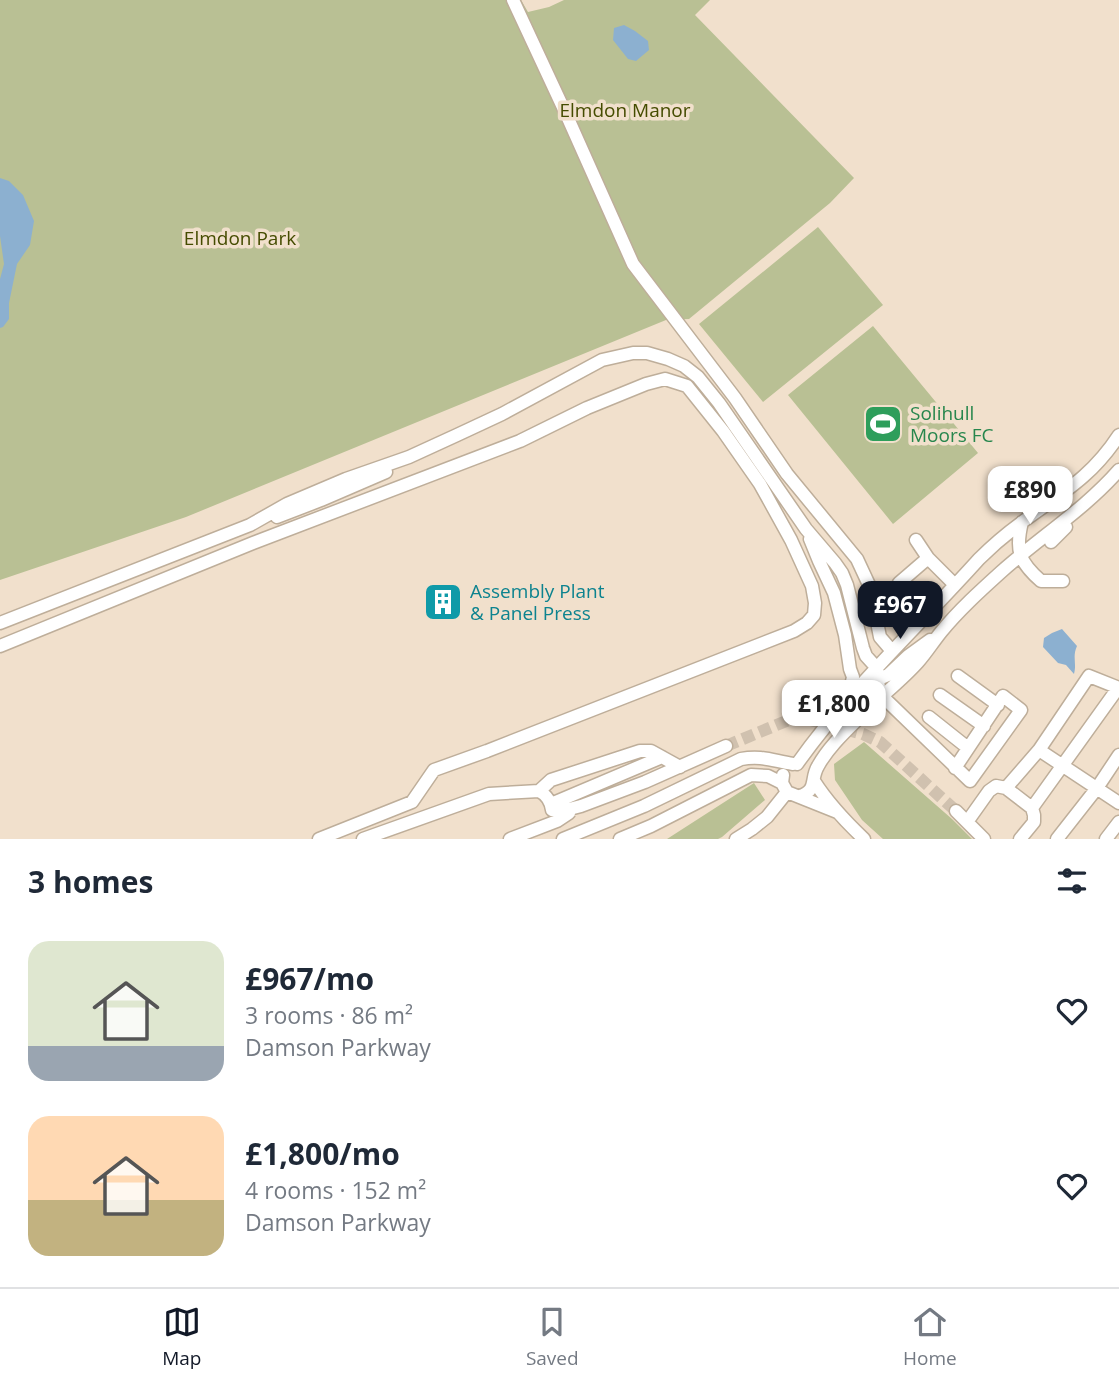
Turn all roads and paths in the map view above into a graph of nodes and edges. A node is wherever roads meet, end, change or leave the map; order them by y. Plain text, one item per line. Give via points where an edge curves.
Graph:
1 (513, 0) edge
2 (1119, 435) edge
3 (1119, 470) edge
4 (1079, 510) junction
5 (1022, 522) junction
6 (806, 528) junction
7 (916, 540) dead end
8 (1051, 542) dead end
9 (1020, 556) junction
10 (928, 558) junction
11 (1062, 581) dead end
12 (899, 583) dead end
13 (955, 586) junction
14 (876, 619) junction
15 (0, 623) edge
16 (939, 634) junction
17 (860, 638) junction
18 (0, 646) edge
19 (892, 651) junction
20 (878, 673) junction
21 (957, 676) dead end
22 (858, 680) junction
23 (1118, 688) edge
24 (940, 695) dead end
25 (879, 699) junction
26 (998, 705) junction
27 (929, 717) dead end
28 (984, 726) junction
29 (726, 747) tunnel mouth
30 (968, 748) junction
31 (1039, 750) junction
32 (1119, 755) edge
33 (662, 757) junction
34 (795, 764) junction
35 (1064, 765) junction
36 (680, 767) junction
37 (955, 768) junction
38 (814, 778) junction
39 (784, 787) junction
40 (1006, 788) junction
41 (1097, 788) junction
42 (680, 789) junction
43 (540, 791) junction
44 (800, 796) junction
45 (1119, 803) edge
46 (551, 804) junction
47 (581, 806) junction
48 (688, 807) junction
49 (1032, 808) junction
50 (956, 811) tunnel mouth
51 (837, 812) junction
52 (556, 821) junction
53 (967, 822) junction
54 (1119, 822) edge
55 (319, 839) edge
56 (363, 839) edge
57 (510, 839) edge
58 (563, 839) edge
59 (620, 839) edge
60 (736, 839) edge
61 (864, 839) edge
62 (984, 839) edge
63 (1020, 839) edge
64 (1057, 839) edge
65 (1106, 839) edge

1 - 14 street via 633,264 787,474 857,559 870,587
2 - 5 street via 1073,486
3 - 4 street
4 - 8 street
4 - 9 street
5 - 9 street
5 - 13 street via 978,559
6 - 15 street via 698,377 668,359 647,353 620,354 409,457
6 - 17 street via 842,573
6 - 22 street via 834,593 850,668
7 - 10 street
9 - 11 street via 1041,581
9 - 16 street
10 - 12 street
10 - 13 street
13 - 19 street
14 - 17 street
14 - 19 street via 880,637
16 - 20 street via 888,675
16 - 25 street via 920,660
17 - 20 street
18 - 55 street via 520,441 646,384 665,379 687,386 752,473 791,540 812,586 814,615 794,631 434,770 412,802
19 - 20 street
20 - 22 street
20 - 25 street
21 - 26 street
22 - 34 street
23 - 31 street via 1089,676
23 - 35 street
24 - 28 street
25 - 37 street
25 - 38 street via 840,736
26 - 28 street
26 - 37 street via 1003,696 1021,710 970,781
27 - 30 street
28 - 30 street
29 - 36 street
30 - 37 street
31 - 35 street
31 - 40 street
32 - 41 street
33 - 36 street
33 - 43 street via 640,751 551,780
33 - 46 street
34 - 38 street via 807,767
34 - 39 street via 784,772
34 - 42 street via 754,756
35 - 41 street
35 - 49 street
36 - 47 street
38 - 44 street via 810,791
38 - 51 street
39 - 44 street
39 - 48 street via 768,776 751,775
39 - 60 street via 767,817
40 - 49 street
40 - 53 street via 996,786 989,791
41 - 45 street
41 - 64 street
42 - 48 street
42 - 58 street
43 - 46 street
43 - 56 street via 489,794
44 - 51 street
46 - 47 street via 558,813
47 - 52 street
48 - 59 street
49 - 63 street via 1034,822
50 - 53 street
51 - 61 street
52 - 57 street
52 - 58 street
53 - 62 street
54 - 65 street

